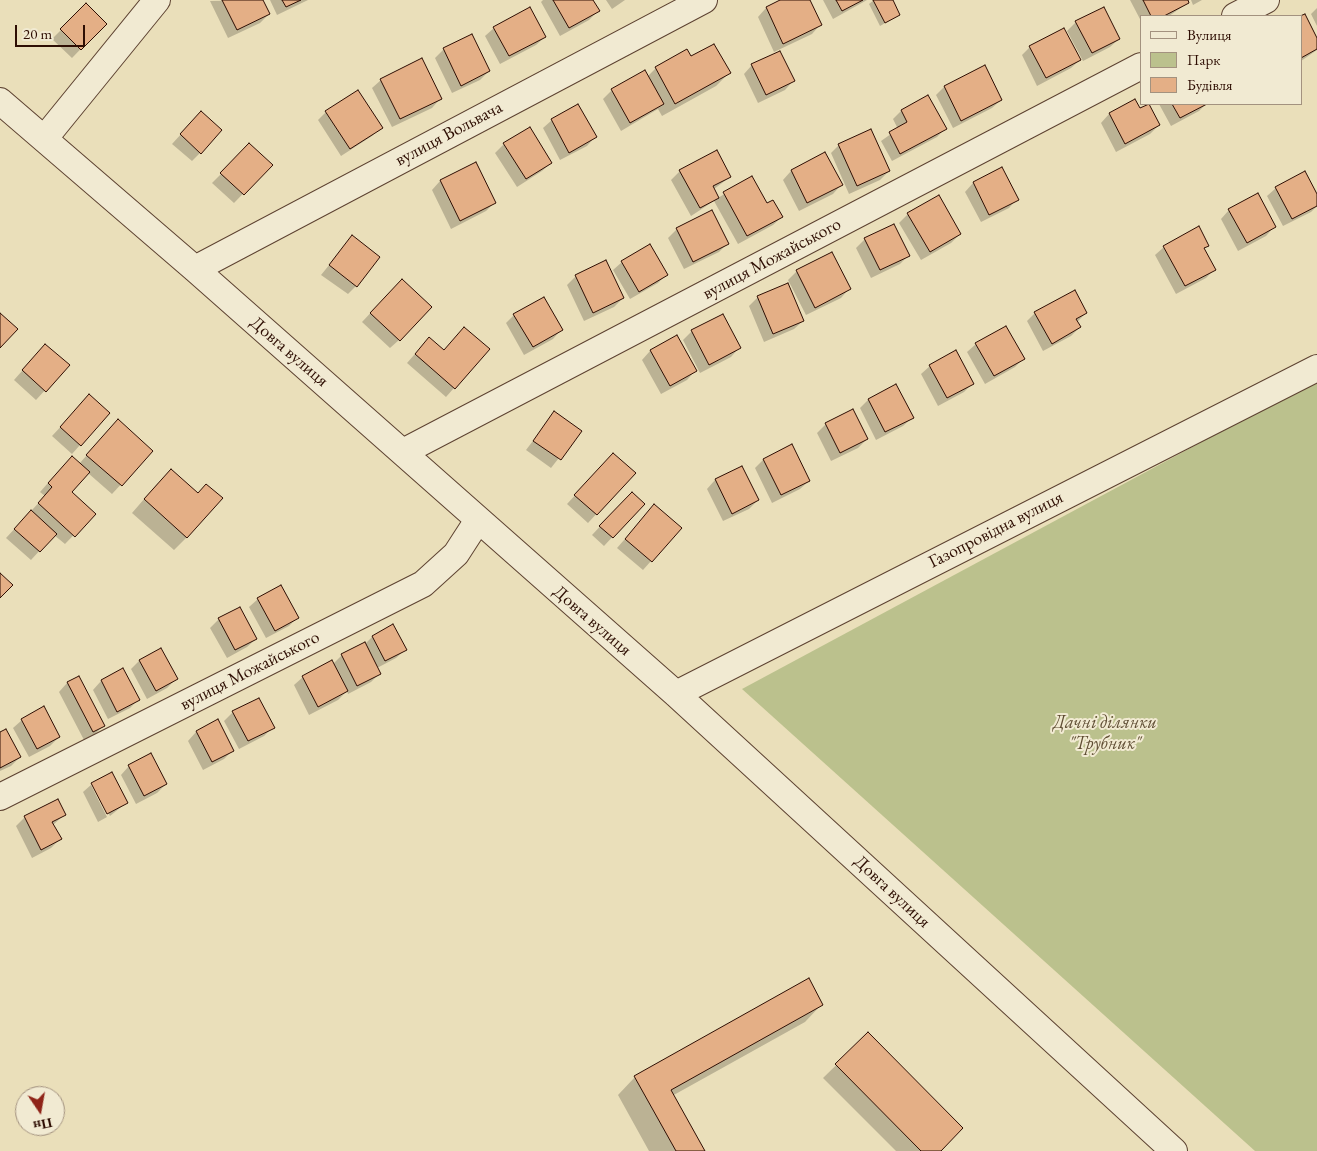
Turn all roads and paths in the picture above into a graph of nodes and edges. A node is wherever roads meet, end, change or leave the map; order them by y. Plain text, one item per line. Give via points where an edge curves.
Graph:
1 (157, 0) edge
2 (704, 0) edge
3 (1266, 0) edge
4 (1237, 15) edge
5 (1140, 67) edge
6 (4, 113) edge
7 (44, 139) junction
8 (195, 269) junction
9 (1317, 368) edge
10 (403, 452) junction
11 (478, 520) junction
12 (676, 694) junction
13 (0, 797) edge
14 (1174, 1151) edge

1 - 7 street
2 - 8 street, вулиця Вольвача
3 - 4 street
5 - 10 street, вулиця Можайського
6 - 7 street, Довга вулиця
7 - 8 street, Довга вулиця
8 - 10 street, Довга вулиця
9 - 12 street, Газопровідна вулиця
10 - 11 street, Довга вулиця
11 - 12 street, Довга вулиця
11 - 13 street, вулиця Можайського via 456,554 423,584
12 - 14 street, Довга вулиця

